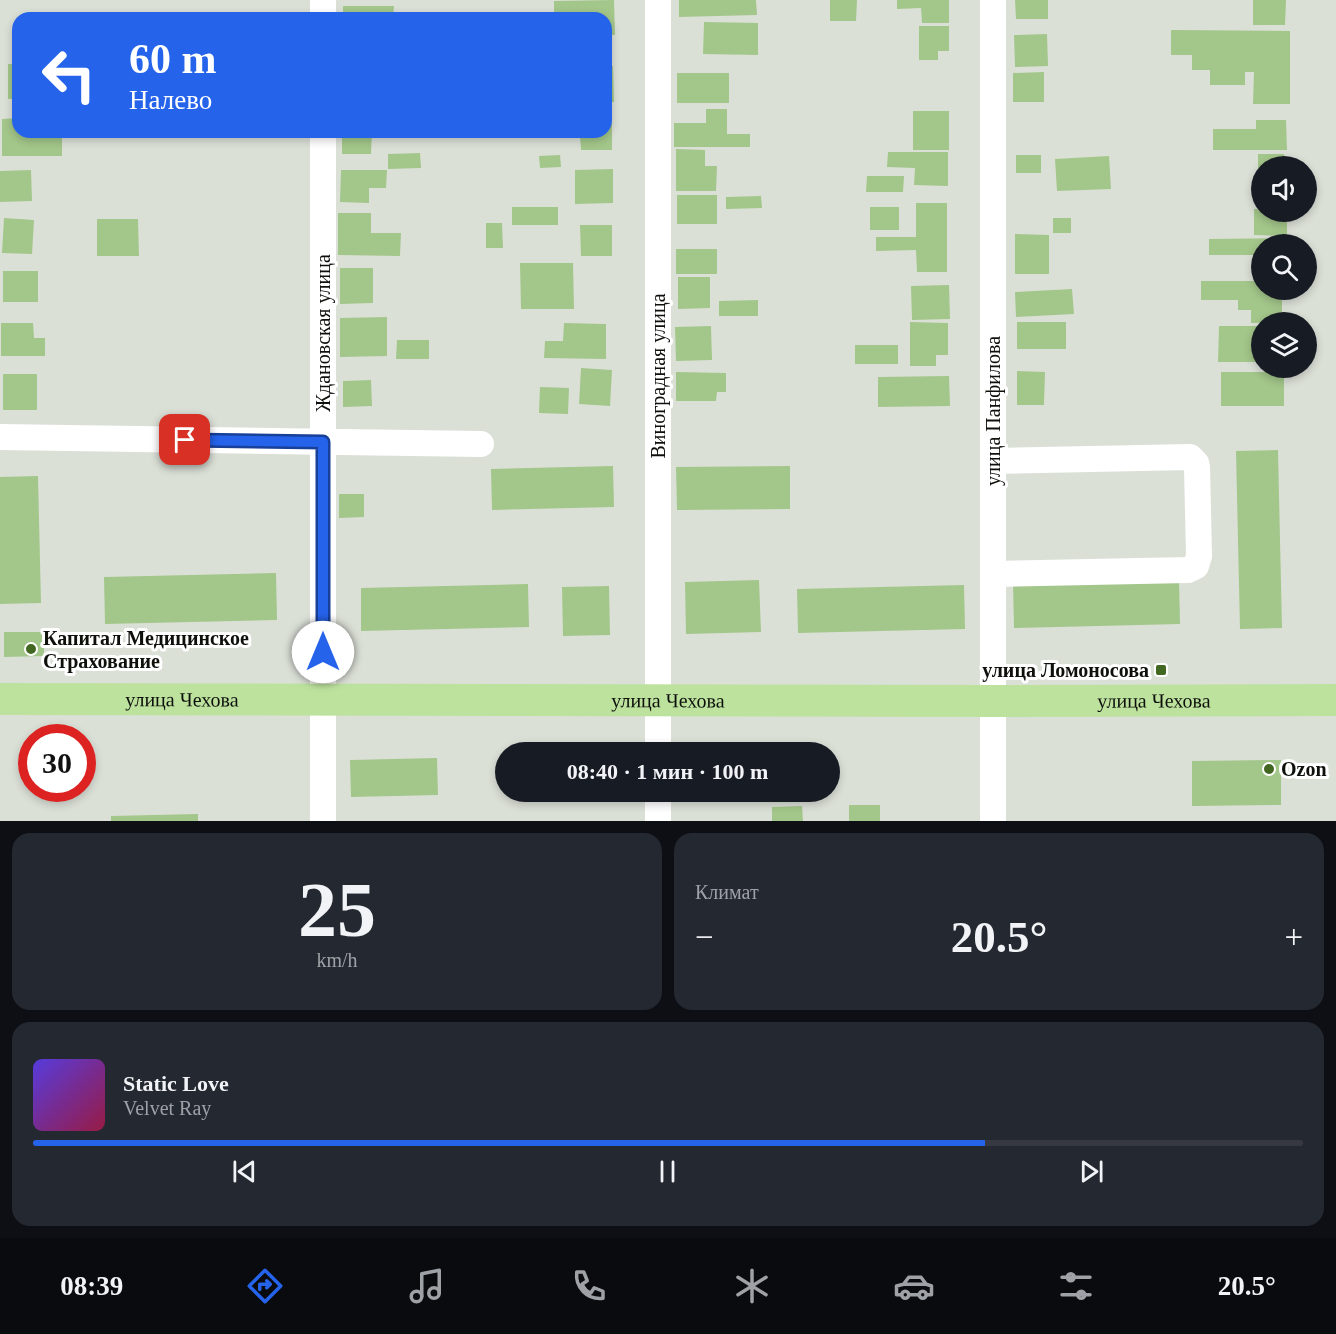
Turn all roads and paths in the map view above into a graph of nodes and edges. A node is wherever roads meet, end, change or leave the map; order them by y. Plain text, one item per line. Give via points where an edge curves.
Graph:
1 (658, 0) edge
2 (993, 0) edge
3 (323, 138) edge
4 (0, 437) edge
5 (323, 442) junction
6 (481, 444) dead end
7 (993, 461) junction
8 (993, 574) junction
9 (0, 699) edge
10 (323, 699) junction
11 (658, 700) junction
12 (1336, 700) edge
13 (993, 701) junction
14 (658, 742) edge
15 (658, 802) edge
16 (323, 821) edge
17 (658, 821) edge
18 (993, 821) edge

1 - 11 street, Виноградная улица
2 - 7 street, улица Панфилова
3 - 5 street, Ждановская улица
4 - 5 street
5 - 6 street
5 - 10 street, Ждановская улица
7 - 8 street, улица Панфилова
7 - 8 street via 1190,457 1197,467 1199,556 1196,566 1188,570
8 - 13 street, улица Панфилова
9 - 10 main road, улица Чехова
10 - 11 main road, улица Чехова
10 - 16 street, Ждановская улица
11 - 13 main road, улица Чехова
11 - 14 street, Виноградная улица
12 - 13 main road, улица Чехова
13 - 18 street, улица Панфилова
15 - 17 street

